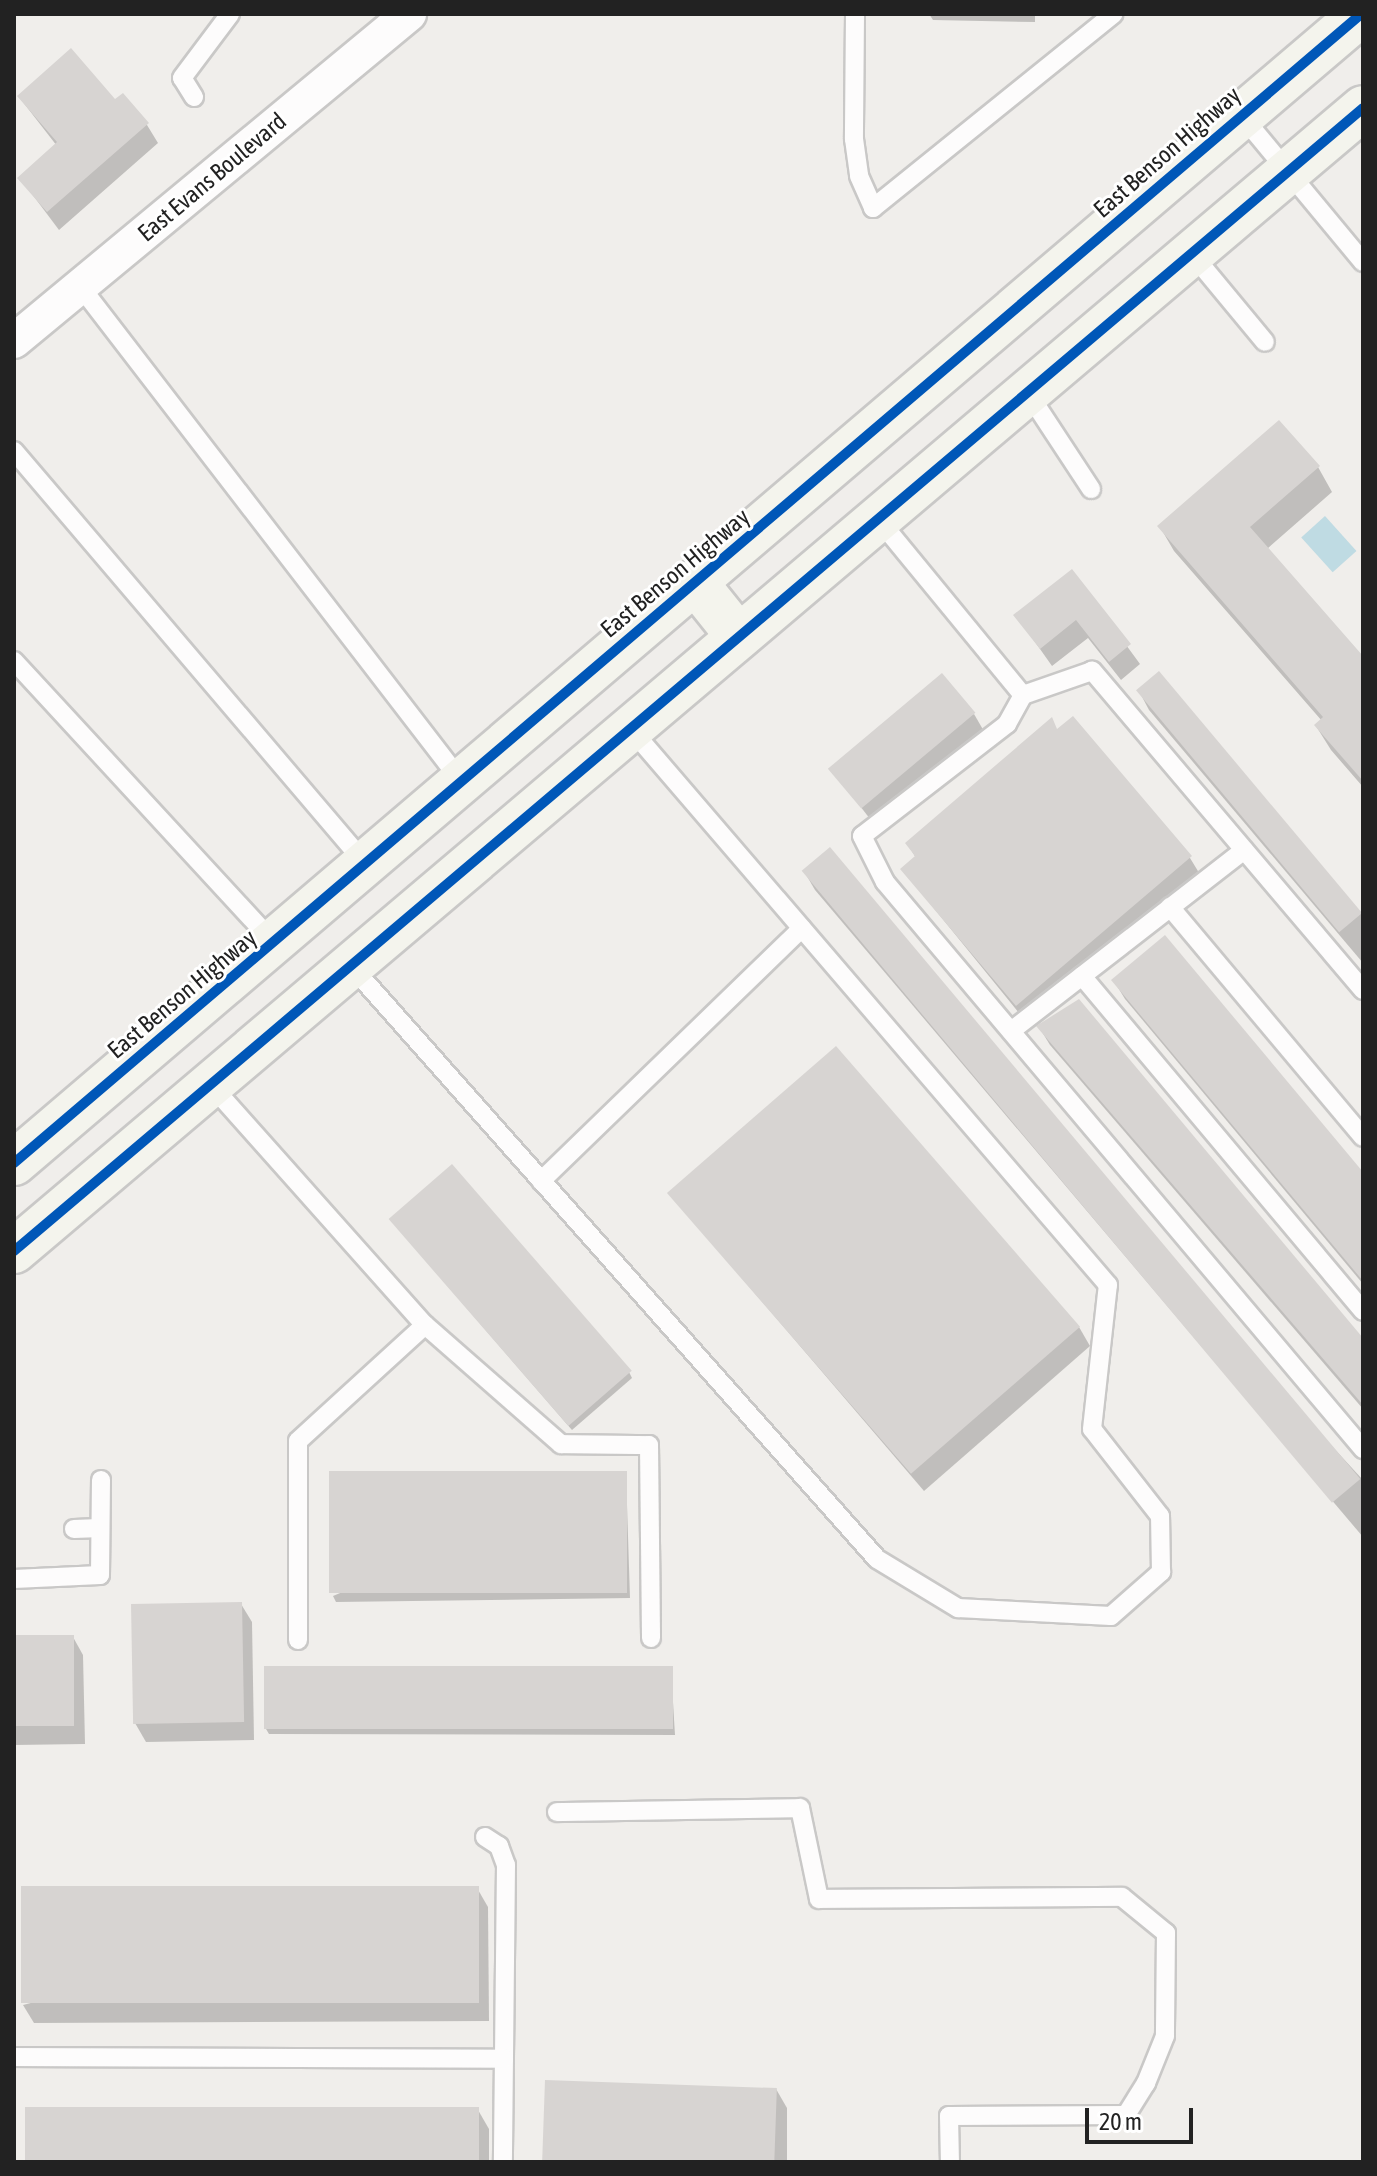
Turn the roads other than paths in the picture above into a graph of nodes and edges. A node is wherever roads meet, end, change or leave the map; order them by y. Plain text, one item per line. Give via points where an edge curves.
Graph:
1 (230, 14) edge
2 (409, 14) edge
3 (855, 14) edge
4 (1113, 14) edge
5 (1361, 14) edge
6 (194, 97) dead end
7 (1363, 108) edge
8 (1241, 115) junction
9 (1288, 173) junction
10 (1192, 254) junction
11 (1363, 262) edge
12 (80, 286) junction
13 (14, 341) edge
14 (1265, 342) dead end
15 (1028, 393) junction
16 (14, 451) edge
17 (1091, 489) dead end
18 (879, 520) junction
19 (695, 582) junction
20 (739, 637) junction
21 (14, 661) edge
22 (1023, 695) junction
23 (630, 728) junction
24 (461, 781) junction
25 (1244, 850) junction
26 (366, 863) junction
27 (1170, 907) junction
28 (802, 928) junction
29 (273, 942) junction
30 (352, 967) junction
31 (1082, 976) junction
32 (1363, 990) edge
33 (1011, 1031) junction
34 (209, 1083) junction
35 (1363, 1137) edge
36 (14, 1163) edge
37 (541, 1181) junction
38 (14, 1251) edge
39 (1363, 1311) edge
40 (425, 1325) junction
41 (1363, 1449) edge
42 (101, 1480) dead end
43 (100, 1528) junction
44 (74, 1529) dead end
45 (14, 1579) edge
46 (651, 1638) dead end
47 (298, 1640) dead end
48 (557, 1812) dead end
49 (485, 1837) dead end
50 (14, 2057) edge
51 (504, 2059) junction
52 (503, 2162) edge
53 (950, 2162) edge

1 - 6 lane via 182,78
2 - 12 street, East Evans Boulevard
3 - 4 lane via 854,139 859,176 873,208
5 - 8 main road, East Benson Highway
7 - 9 main road
8 - 9 lane
8 - 19 main road, East Benson Highway
9 - 10 main road
9 - 11 lane
10 - 14 lane
10 - 15 main road
12 - 13 street, East Evans Boulevard
12 - 24 lane
15 - 17 lane
15 - 18 main road
16 - 26 lane
18 - 20 main road
18 - 22 lane
19 - 20 main road
19 - 24 main road, East Benson Highway
20 - 23 main road
21 - 29 lane
22 - 25 lane via 1092,671
22 - 33 lane via 1007,724 862,836 885,882
23 - 28 lane
23 - 30 main road
24 - 26 main road, East Benson Highway
25 - 27 lane
25 - 32 lane
26 - 29 main road, East Benson Highway
27 - 31 lane
27 - 35 lane
28 - 37 lane
28 - 37 lane via 1108,1285 1092,1429 1160,1516 1161,1572 1111,1616 958,1608 877,1559
29 - 36 main road, East Benson Highway
30 - 34 main road
30 - 37 lane
31 - 33 lane
31 - 39 lane
33 - 41 lane
34 - 38 main road
34 - 40 lane
40 - 46 lane via 561,1444 649,1445
40 - 47 lane via 298,1441
42 - 43 lane
43 - 44 lane
43 - 45 lane via 100,1575
48 - 53 lane via 800,1808 819,1899 1122,1897 1166,1933 1165,2036 1126,2115 949,2116
49 - 51 lane via 499,1846 506,1865
50 - 51 lane
51 - 52 lane

